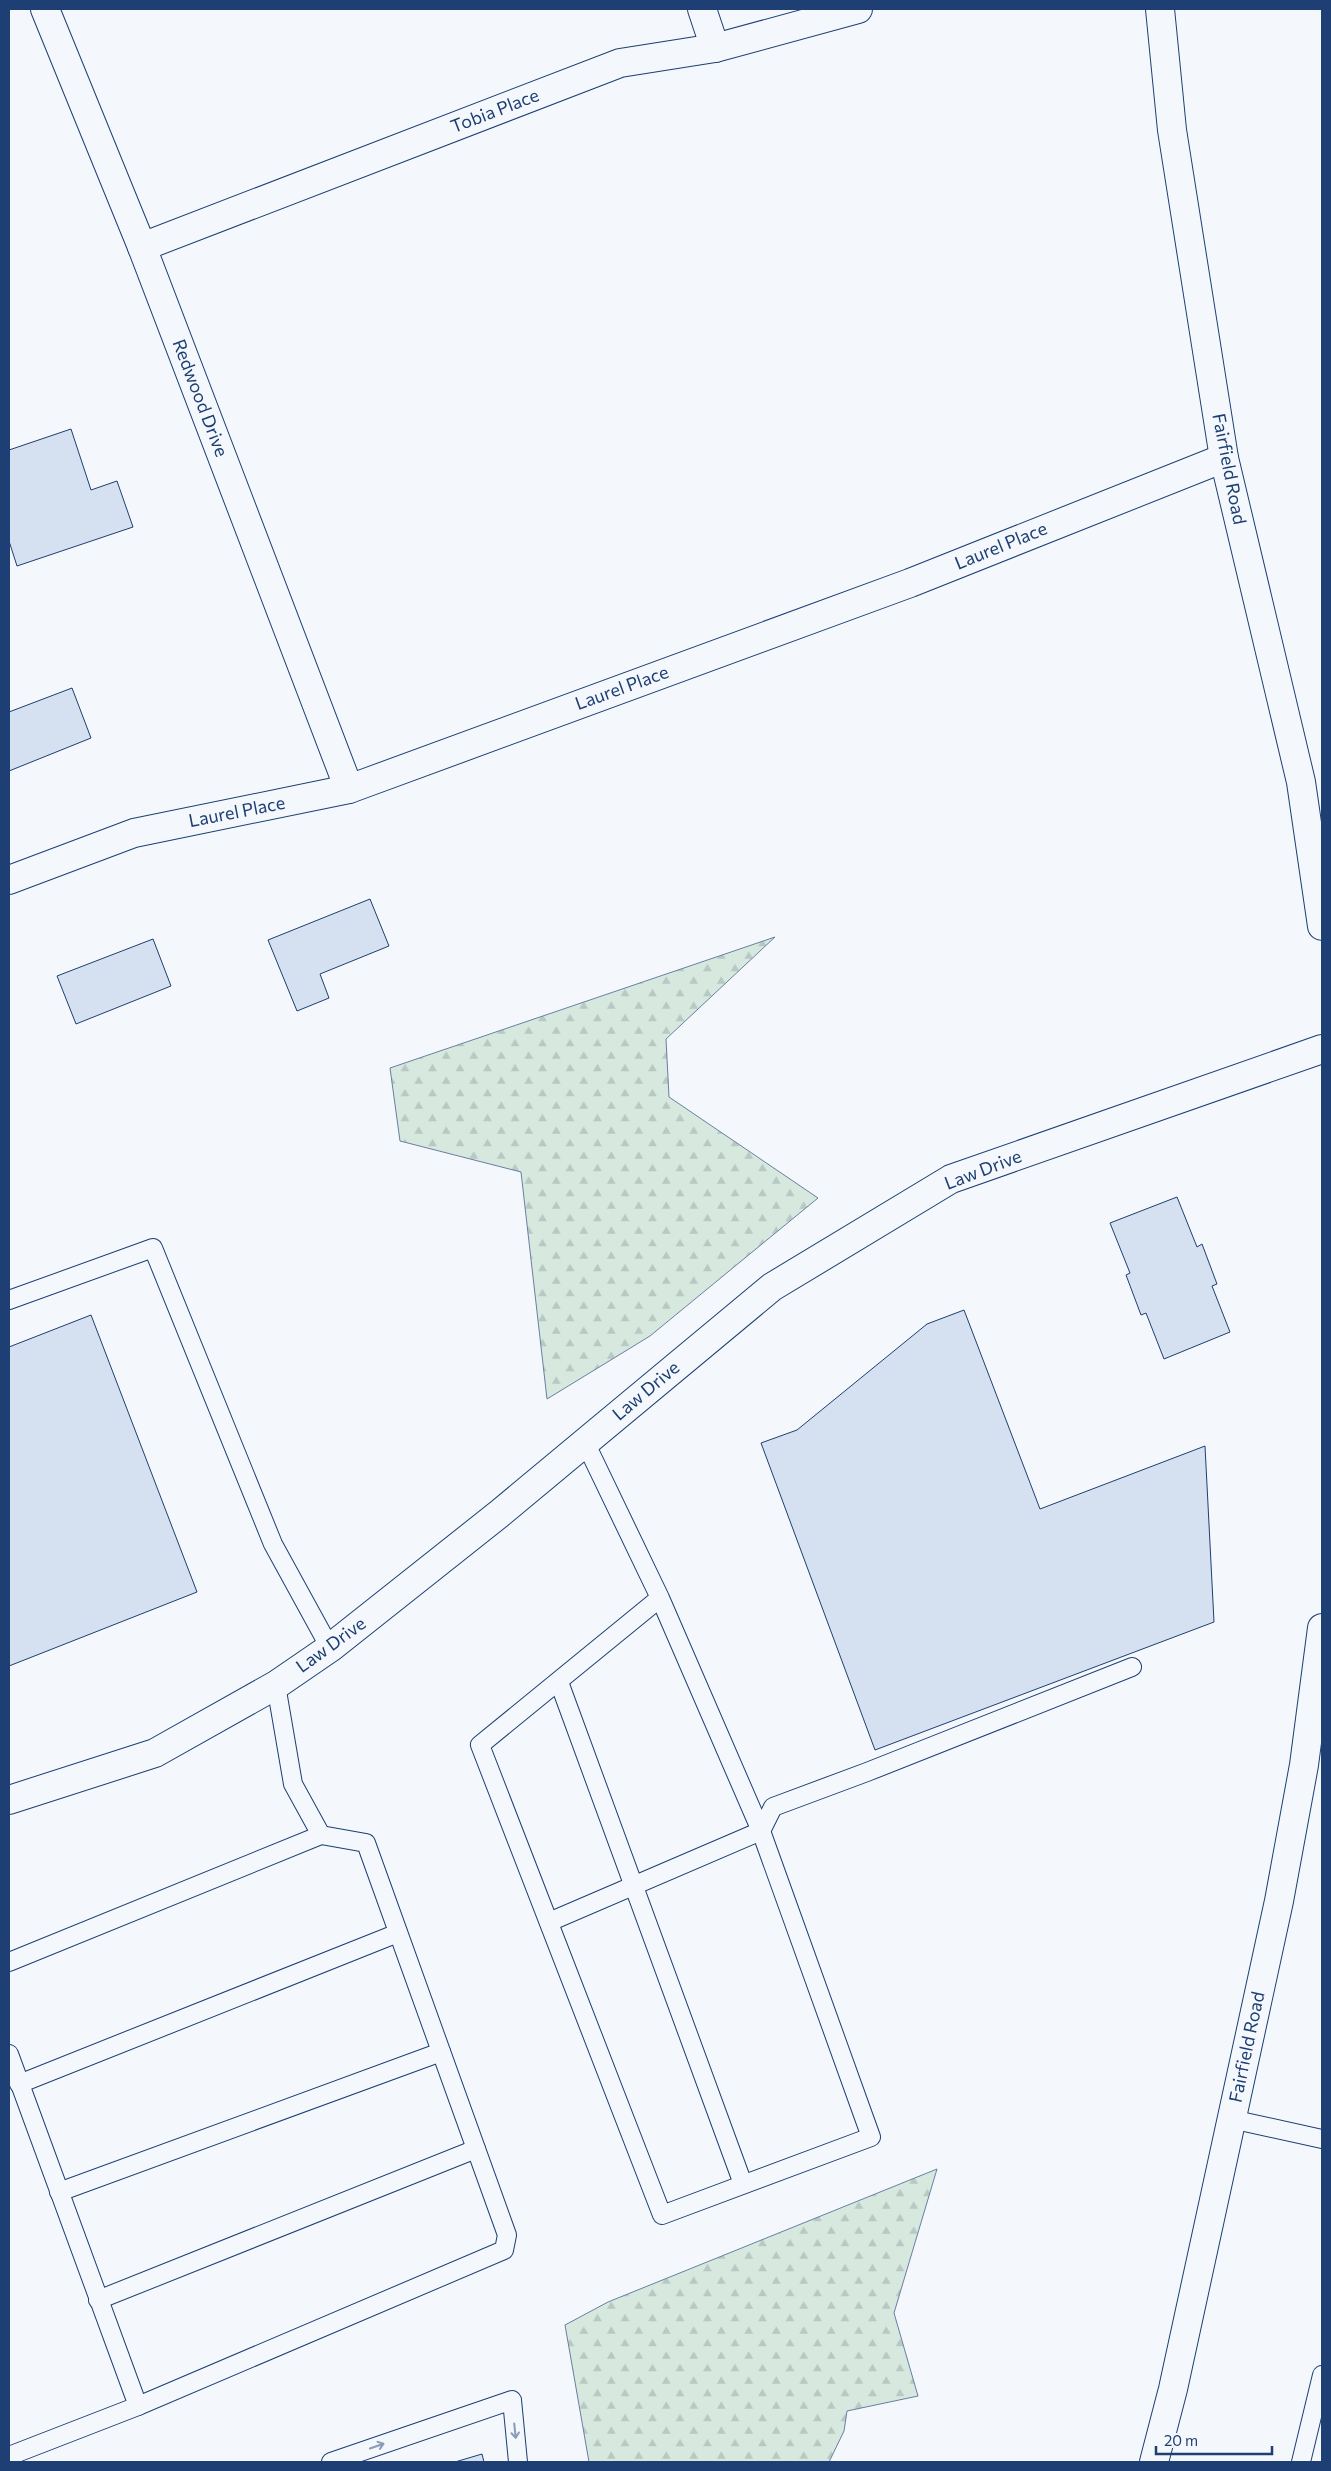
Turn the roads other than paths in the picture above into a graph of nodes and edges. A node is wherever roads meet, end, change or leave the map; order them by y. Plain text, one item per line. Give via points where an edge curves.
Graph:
1 (45, 9) edge
2 (702, 9) edge
3 (858, 9) edge
4 (1160, 9) edge
5 (715, 48) junction
6 (142, 247) junction
7 (1224, 458) junction
8 (349, 789) junction
9 (9, 880) edge
10 (1322, 926) edge
11 (1322, 1049) edge
12 (9, 1300) edge
13 (585, 1442) junction
14 (660, 1598) junction
15 (1322, 1628) edge
16 (330, 1648) junction
17 (1132, 1667) dead end
18 (559, 1682) junction
19 (276, 1685) junction
20 (9, 1800) edge
21 (761, 1831) junction
22 (321, 1835) junction
23 (634, 1885) junction
24 (549, 1922) junction
25 (398, 1933) junction
26 (9, 1962) edge
27 (441, 2052) junction
28 (9, 2054) edge
29 (19, 2084) junction
30 (1231, 2119) junction
31 (1322, 2139) edge
32 (476, 2149) junction
33 (743, 2184) junction
34 (59, 2192) junction
35 (98, 2300) junction
36 (1322, 2375) edge
37 (138, 2406) junction
38 (9, 2456) edge
39 (331, 2462) edge
40 (518, 2462) edge
41 (1154, 2462) edge
42 (1301, 2462) edge

1 - 6 street, Redwood Drive
2 - 5 street
3 - 5 street, Tobia Place
4 - 7 street, Fairfield Road via 1172,130
5 - 6 street, Tobia Place via 620,63
6 - 8 street, Redwood Drive
7 - 8 street, Laurel Place via 910,583
7 - 10 street, Fairfield Road via 1301,782
8 - 9 street, Laurel Place via 134,833
11 - 13 street, Law Drive via 951,1179 772,1287
12 - 16 lane via 153,1248 272,1544
13 - 14 lane
13 - 16 street, Law Drive
14 - 18 lane
14 - 21 lane
15 - 30 street, Fairfield Road via 1304,1765 1279,1901
16 - 19 street, Law Drive
17 - 21 lane via 774,1807
18 - 23 lane
18 - 24 lane via 480,1745
19 - 20 street, Law Drive via 155,1753
19 - 22 lane via 293,1784
21 - 23 lane
21 - 33 lane via 871,2137
22 - 25 lane via 366,1843
22 - 26 lane
23 - 24 lane
23 - 33 lane
24 - 33 lane via 662,2215
25 - 27 lane
25 - 29 lane
27 - 32 lane
27 - 34 lane
28 - 29 lane
29 - 34 lane
30 - 31 lane
30 - 41 street, Fairfield Road via 1173,2389
32 - 35 lane
32 - 37 lane via 507,2235 504,2250
34 - 35 lane
35 - 37 lane
36 - 42 lane
37 - 38 lane
39 -> 40 lane via 512,2400

